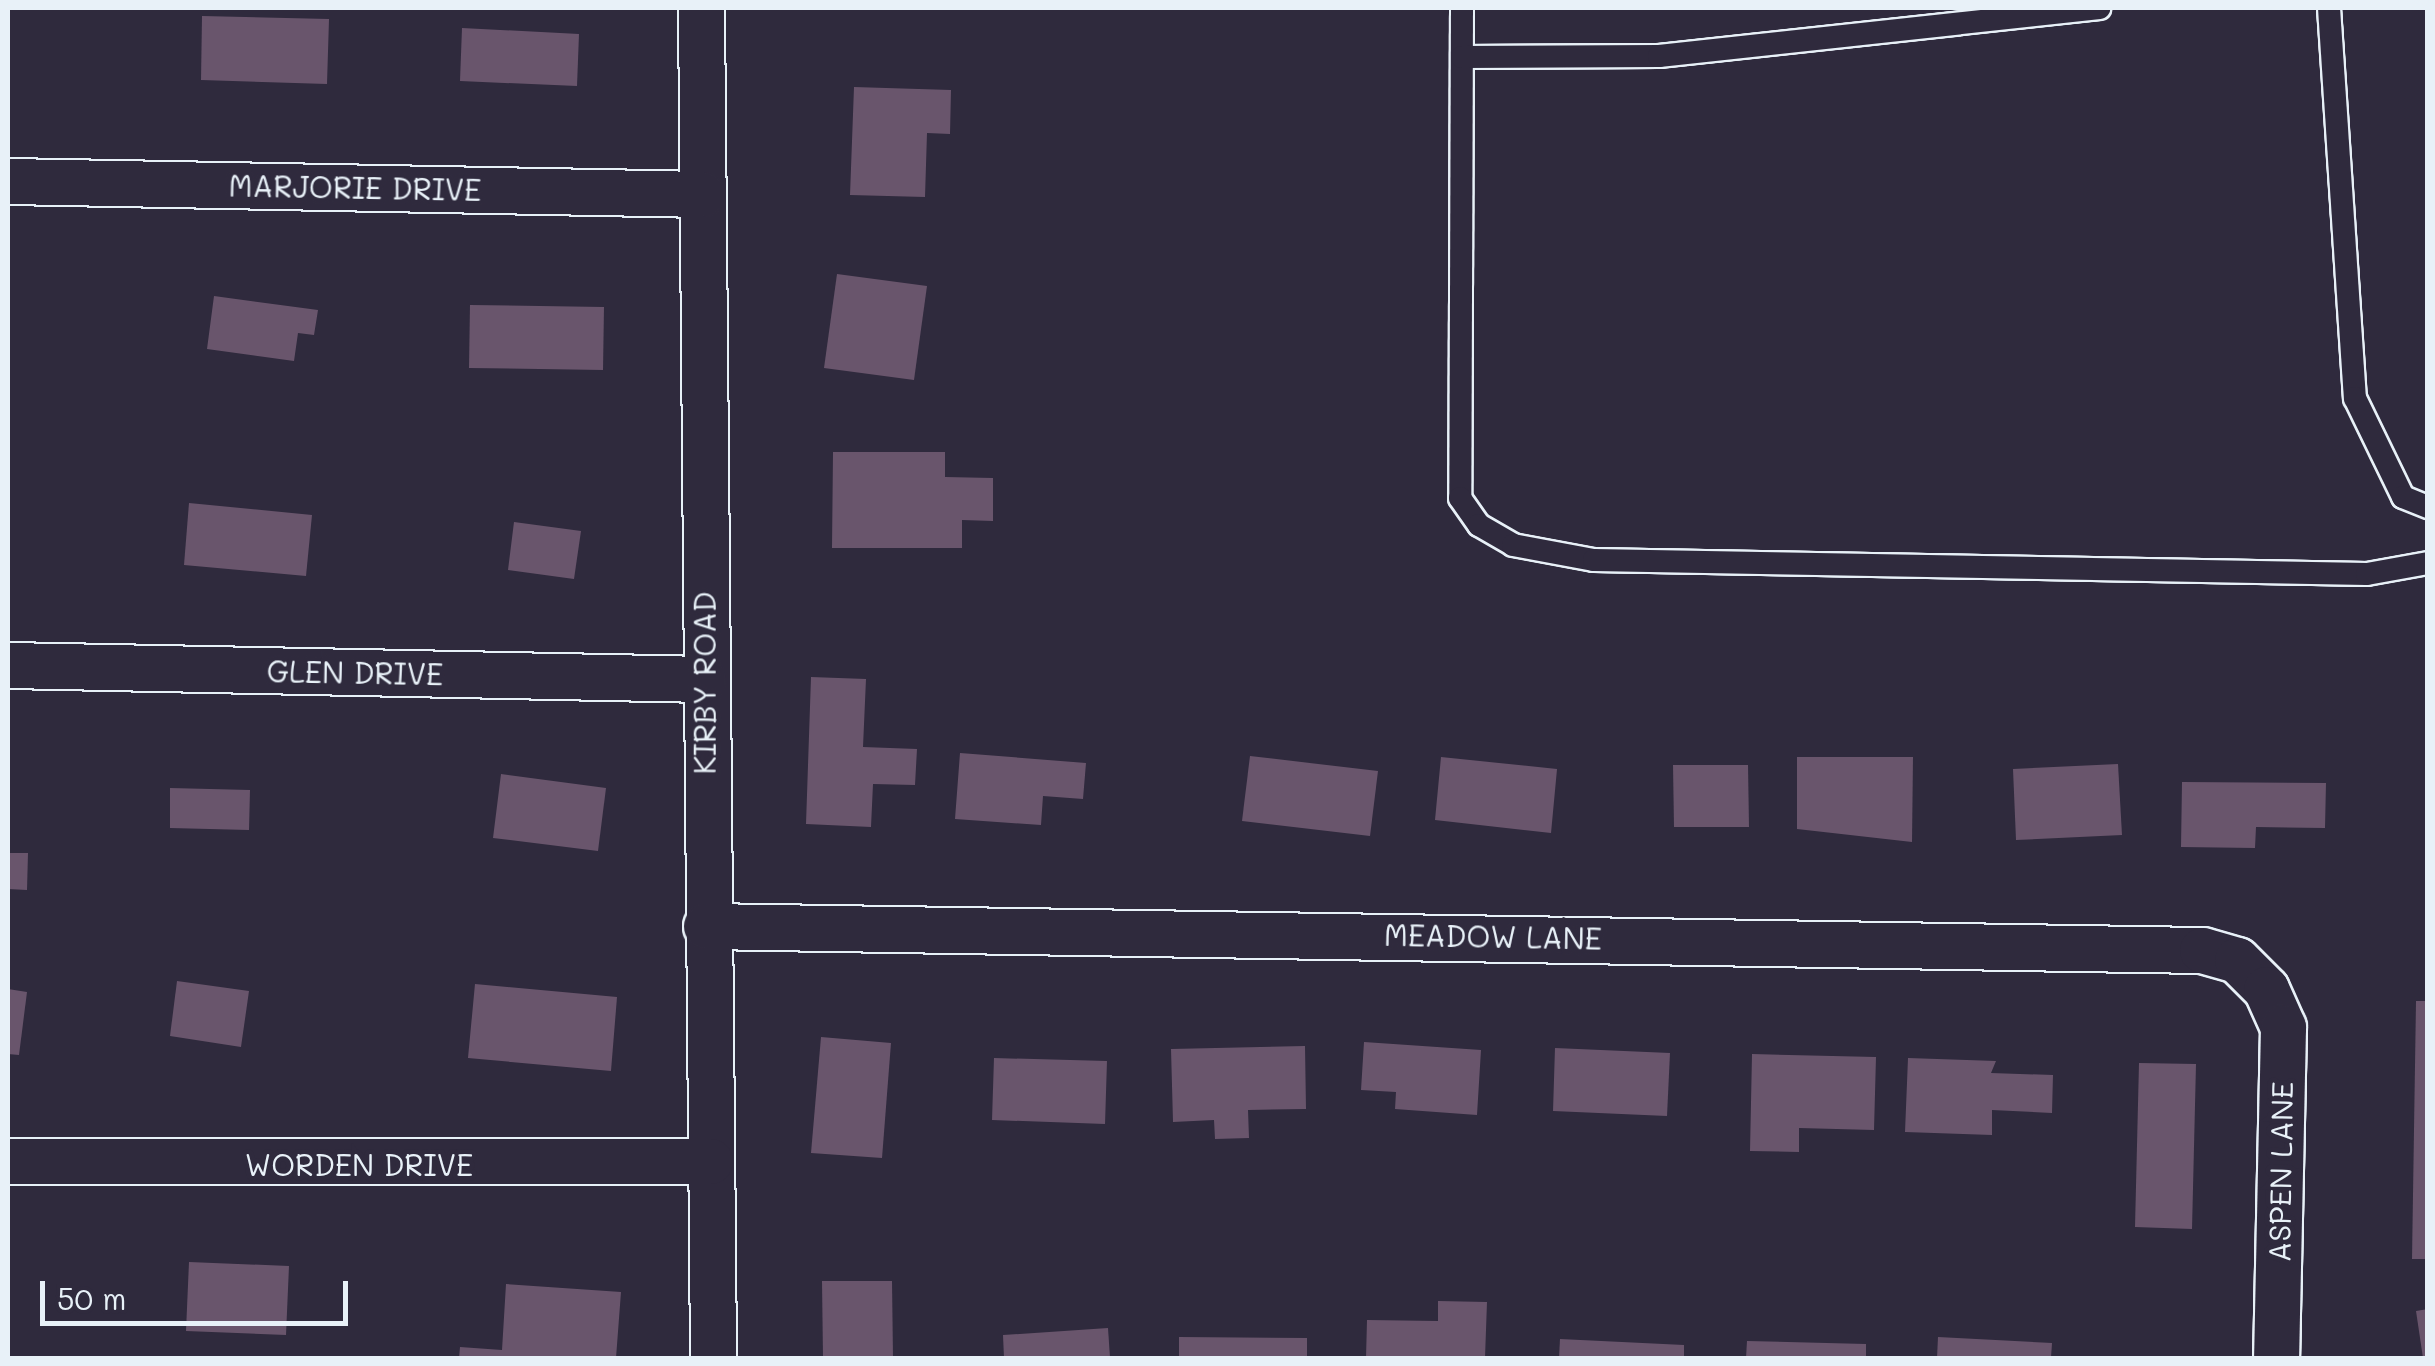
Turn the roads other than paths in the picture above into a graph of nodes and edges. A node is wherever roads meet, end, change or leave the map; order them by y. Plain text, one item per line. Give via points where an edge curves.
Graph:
1 (701, 8) edge
2 (1462, 8) edge
3 (2099, 8) edge
4 (2329, 8) edge
5 (1462, 57) junction
6 (8, 180) edge
7 (702, 194) junction
8 (2428, 507) edge
9 (2428, 563) edge
10 (8, 665) edge
11 (703, 679) junction
12 (706, 926) junction
13 (2266, 989) joint
14 (8, 1161) edge
15 (710, 1161) junction
16 (713, 1358) edge
17 (2276, 1358) edge

1 - 7 street, KIRBY ROAD
2 - 5 lane
3 - 5 lane via 1659,56
4 - 8 lane via 2355,398 2403,497
5 - 9 lane via 1460,498 1479,525 1514,545 1614,560 2367,574
6 - 7 street, MARJORIE DRIVE
7 - 11 street, KIRBY ROAD
10 - 11 street, GLEN DRIVE
11 - 12 street, KIRBY ROAD
12 - 13 street, MEADOW LANE via 2164,945 2238,960
12 - 15 street, KIRBY ROAD
13 - 17 street, ASPEN LANE via 2282,1027
14 - 15 street, WORDEN DRIVE
15 - 16 street, KIRBY ROAD

